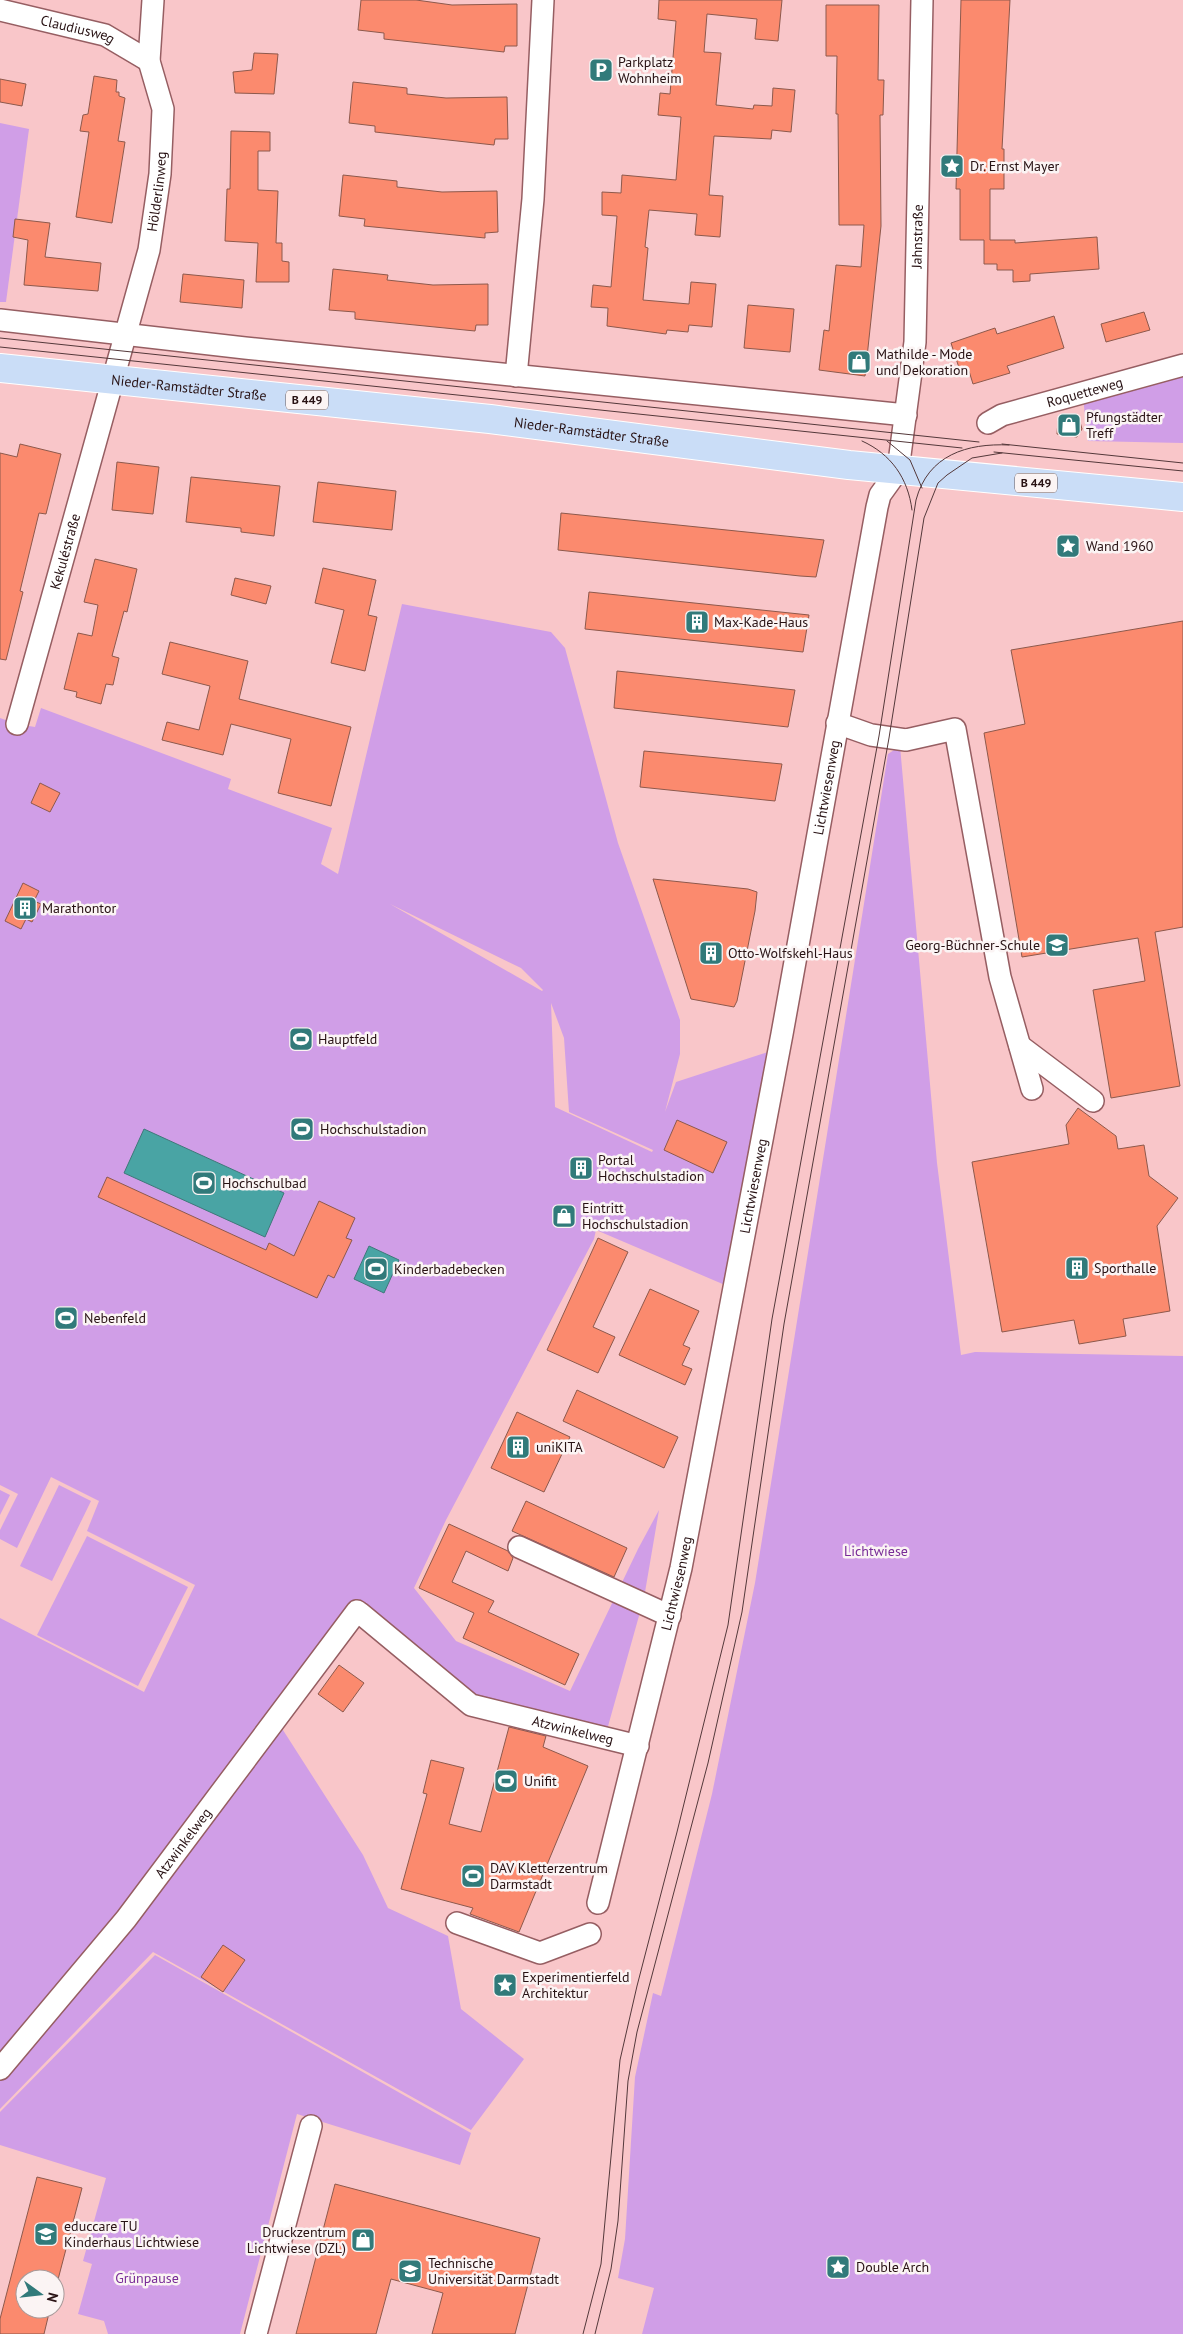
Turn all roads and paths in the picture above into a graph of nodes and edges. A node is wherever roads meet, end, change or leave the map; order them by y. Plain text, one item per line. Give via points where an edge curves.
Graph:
1 (153, 0) edge
2 (544, 0) edge
3 (922, 0) edge
4 (0, 10) edge
5 (149, 61) junction
6 (0, 320) edge
7 (125, 335) junction
8 (1183, 365) edge
9 (0, 368) edge
10 (516, 376) junction
11 (112, 380) junction
12 (906, 415) junction
13 (988, 423) dead end
14 (898, 470) junction
15 (1183, 497) edge
16 (837, 723) junction
17 (17, 724) dead end
18 (1020, 1046) junction
19 (1032, 1089) dead end
20 (1093, 1101) dead end
21 (519, 1547) dead end
22 (670, 1616) junction
23 (638, 1746) junction
24 (598, 1903) dead end
25 (457, 1923) dead end
26 (590, 1934) dead end
27 (0, 2068) edge
28 (311, 2126) dead end
29 (256, 2334) edge

1 - 5 street, Hölderlinweg
2 - 10 street via 534,199
3 - 12 street, Jahnstraße via 915,342
4 - 5 street, Claudiusweg via 105,35
5 - 7 street, Hölderlinweg via 162,109 160,174 149,250
6 - 7 street
7 - 10 street
7 - 11 street, Hölderlinweg
8 - 13 street, Roquetteweg via 1002,415
9 - 11 main road, Nieder-Ramstädter Straße / B 449
10 - 12 street
11 - 14 main road, Nieder-Ramstädter Straße / B 449 via 490,419
11 - 17 street, Kekuléstraße
12 - 14 street, Jahnstraße
14 - 15 main road, Nieder-Ramstädter Straße / B 449
14 - 16 street, Lichtwiesenweg via 880,495 877,507
16 - 18 street via 871,735 906,740 955,730 1000,977
16 - 22 street, Lichtwiesenweg via 782,1034
18 - 19 street
18 - 20 street
21 - 22 street
22 - 23 street, Lichtwiesenweg
23 - 24 street, Lichtwiesenweg
23 - 27 street, Atzwinkelweg via 471,1705 359,1612 126,1919
25 - 26 street via 540,1953
28 - 29 street

